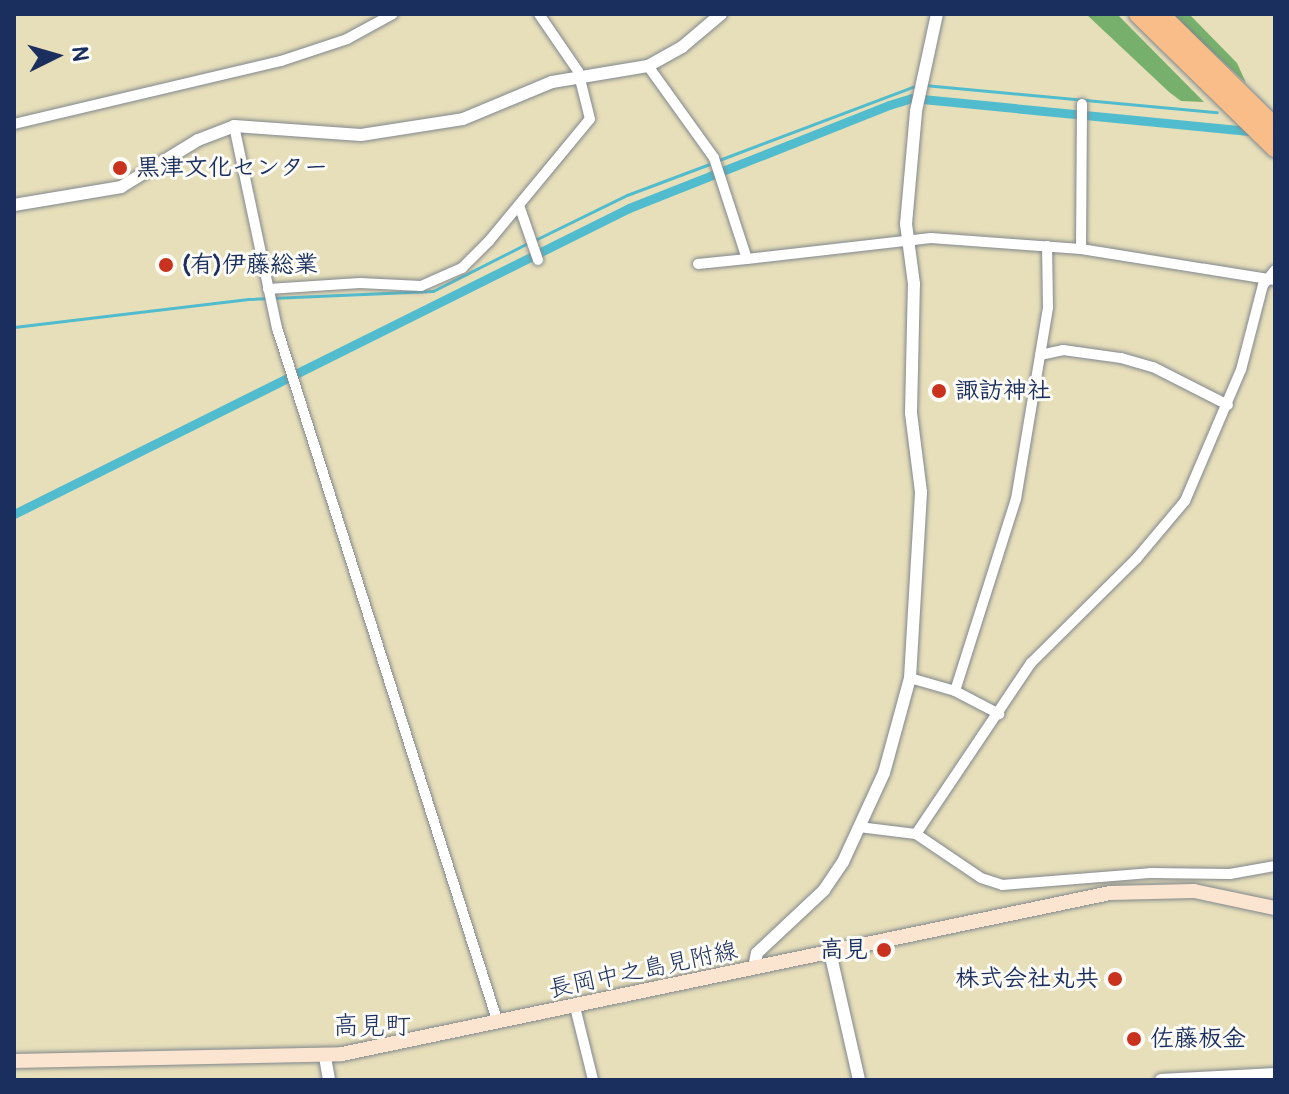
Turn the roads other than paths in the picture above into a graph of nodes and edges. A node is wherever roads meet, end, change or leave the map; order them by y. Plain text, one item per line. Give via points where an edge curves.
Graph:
1 (393, 14) edge
2 (539, 14) edge
3 (721, 14) edge
4 (937, 14) edge
5 (1138, 14) edge
6 (1160, 14) edge
7 (648, 66) junction
8 (580, 77) junction
9 (1082, 104) dead end
10 (14, 124) edge
11 (234, 126) junction
12 (1275, 127) edge
13 (1275, 148) edge
14 (14, 205) edge
15 (520, 208) junction
16 (908, 240) junction
17 (1047, 246) junction
18 (1081, 249) junction
19 (747, 259) junction
20 (538, 260) dead end
21 (698, 264) dead end
22 (1273, 276) edge
23 (268, 289) junction
24 (1040, 355) junction
25 (1228, 405) junction
26 (910, 678) junction
27 (955, 691) junction
28 (999, 714) junction
29 (859, 827) junction
30 (916, 834) junction
31 (1275, 866) edge
32 (1221, 874) junction
33 (1214, 894) junction
34 (1275, 908) edge
35 (830, 952) junction
36 (754, 968) junction
37 (575, 1007) junction
38 (498, 1023) junction
39 (325, 1057) junction
40 (14, 1061) edge
41 (1275, 1074) edge
42 (329, 1080) edge
43 (593, 1080) edge
44 (859, 1080) edge
45 (1161, 1080) edge

1 - 10 street via 347,39 281,61
2 - 8 street
3 - 7 street via 682,47
4 - 16 street via 919,97
5 - 13 highway
6 - 12 highway
7 - 8 street
7 - 19 street via 714,158
8 - 11 street via 544,84 463,119 361,135
8 - 15 street via 590,119
9 - 18 street
11 - 14 street via 198,140 121,187
11 - 23 street
15 - 20 street
15 - 23 street via 462,268 431,284
16 - 17 street
16 - 19 street
16 - 26 street via 914,284 910,404 921,492
17 - 18 street
17 - 24 street via 1048,307
18 - 22 street
19 - 21 street
22 - 25 street via 1260,294
23 - 38 street
24 - 25 street via 1063,350 1121,358 1153,367
24 - 27 street via 1016,499
25 - 28 street via 1174,518 1048,642
26 - 27 street
26 - 29 street via 893,748
27 - 28 street
28 - 30 street via 939,793
29 - 30 street
29 - 36 street via 824,890 757,953
30 - 32 street via 981,878 1002,885
31 - 32 street
32 - 33 street
33 - 34 main road, 長岡中之島見附線
33 - 35 main road, 長岡中之島見附線 via 1161,889 1110,893
35 - 36 main road, 長岡中之島見附線
35 - 44 street
36 - 37 main road, 長岡中之島見附線
37 - 38 main road, 長岡中之島見附線
37 - 43 street
38 - 39 main road, 長岡中之島見附線
39 - 40 main road, 長岡中之島見附線
39 - 42 street
41 - 45 street

